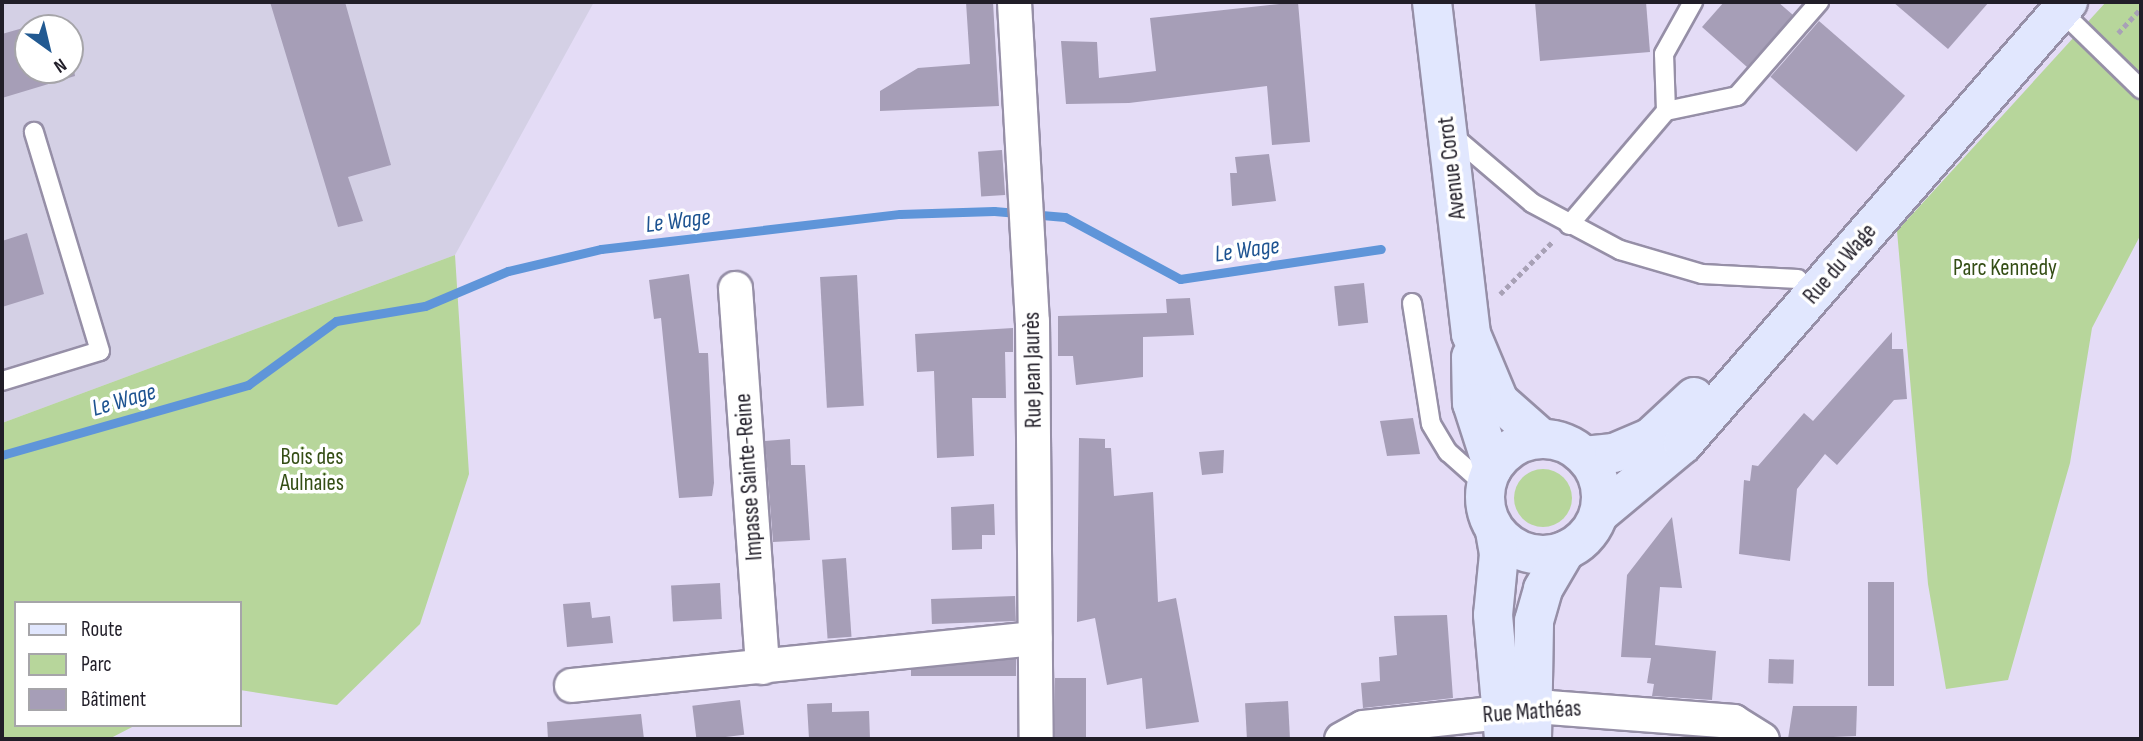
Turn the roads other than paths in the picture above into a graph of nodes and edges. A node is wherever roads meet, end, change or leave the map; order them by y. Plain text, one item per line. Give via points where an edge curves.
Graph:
1 (1014, 2) edge
2 (1432, 2) edge
3 (1693, 2) edge
4 (1819, 2) edge
5 (2056, 4) edge
6 (2141, 89) edge
7 (1666, 111) junction
8 (1447, 130) junction
9 (34, 132) dead end
10 (1569, 225) junction
11 (1798, 279) junction
12 (735, 288) dead end
13 (1412, 303) dead end
14 (1471, 329) junction
15 (2, 381) edge
16 (1542, 439) junction
17 (1584, 456) junction
18 (1489, 477) junction
19 (1599, 514) junction
20 (1495, 531) junction
21 (1566, 550) junction
22 (1035, 638) junction
23 (762, 667) junction
24 (571, 685) dead end
25 (1517, 725) edge
26 (1036, 739) edge
27 (1341, 739) edge
28 (1762, 739) edge

1 - 22 street, Rue Jean Jaurès via 1028,234
2 - 8 street, Avenue Corot
3 - 7 lane via 1664,54
4 - 7 lane via 1737,96
5 - 6 lane
5 - 11 street, Rue du Wage
5 - 19 street, Rue du Wage via 1683,444
7 - 10 lane
8 - 10 lane via 1509,186
8 - 14 street, Avenue Corot
9 - 15 lane via 100,351
10 - 11 lane via 1675,268
11 - 17 street, Rue du Wage via 1660,431 1625,449
12 - 23 street, Impasse Sainte-Reine
13 - 18 lane via 1431,424 1448,452
14 - 16 street, Avenue Corot via 1499,401
14 - 18 street, Avenue Corot via 1472,404
16 - 17 street, Avenue Corot via 1561,441
16 - 18 street via 1517,444
17 - 19 street via 1598,479
18 - 20 street, Avenue Corot via 1485,505
19 - 21 street via 1586,535
20 - 21 street via 1523,552
20 - 25 street, Avenue Corot via 1499,554 1493,615
21 - 25 street via 1543,589 1534,621
22 - 23 street
22 - 26 street, Rue Jean Jaurès
23 - 24 street
25 - 27 street, Rue Mathéas via 1363,727
25 - 28 street, Rue Mathéas via 1733,721

